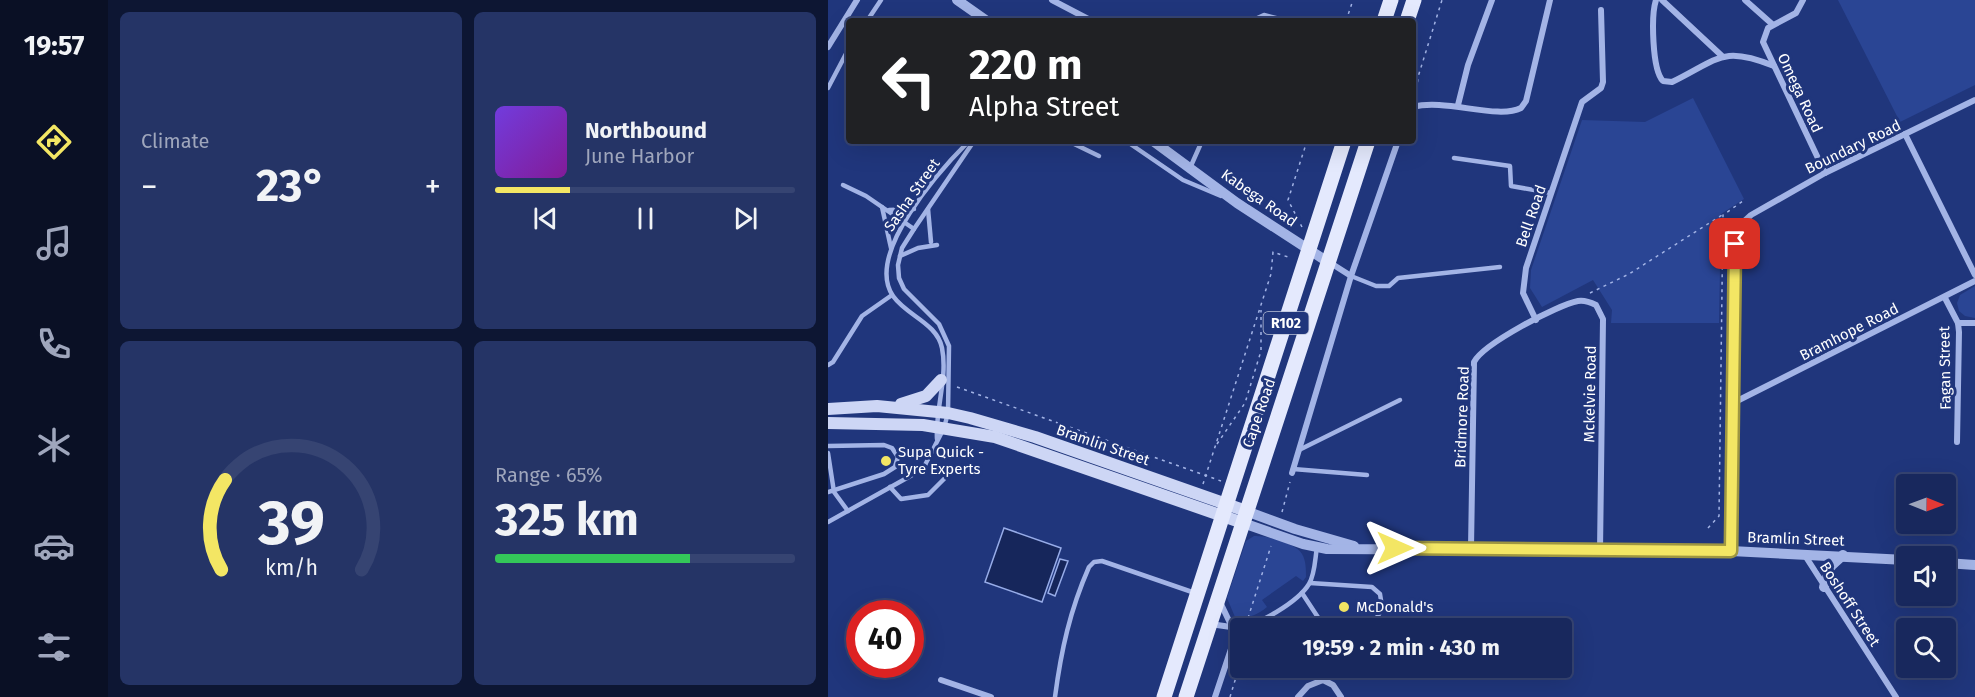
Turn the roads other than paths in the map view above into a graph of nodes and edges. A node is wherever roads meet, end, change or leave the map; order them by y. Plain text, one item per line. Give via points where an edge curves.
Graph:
1 (857, 0) edge
2 (880, 0) edge
3 (957, 0) edge
4 (1052, 0) edge
5 (1390, 0) edge
6 (1414, 0) edge
7 (1492, 0) edge
8 (1550, 0) edge
9 (1656, 0) edge
10 (1662, 0) edge
11 (1745, 0) edge
12 (1803, 0) edge
13 (1601, 10) dead end
14 (869, 18) edge
15 (983, 18) edge
16 (1086, 18) edge
17 (1258, 18) edge
18 (1276, 18) edge
19 (1385, 18) edge
20 (1408, 18) edge
21 (1772, 24) junction
22 (828, 47) edge
23 (846, 54) edge
24 (1722, 56) junction
25 (1774, 66) junction
26 (828, 88) edge
27 (1975, 100) edge
28 (1458, 105) junction
29 (1416, 107) edge
30 (1905, 134) junction
31 (968, 144) edge
32 (969, 144) edge
33 (1074, 144) edge
34 (1130, 144) edge
35 (1157, 144) edge
36 (1201, 144) edge
37 (1343, 144) edge
38 (1367, 144) edge
39 (1397, 144) edge
40 (1099, 156) dead end
41 (1454, 158) dead end
42 (1190, 168) junction
43 (1825, 173) junction
44 (843, 185) dead end
45 (1551, 193) junction
46 (1237, 203) junction
47 (884, 208) junction
48 (914, 209) junction
49 (928, 209) junction
50 (904, 223) junction
51 (914, 229) junction
52 (931, 242) dead end
53 (937, 246) dead end
54 (1303, 247) junction
55 (891, 250) junction
56 (900, 256) junction
57 (1328, 262) junction
58 (1500, 267) dead end
59 (1975, 275) edge
60 (1351, 276) junction
61 (1975, 281) edge
62 (892, 295) junction
63 (1945, 298) junction
64 (1536, 320) junction
65 (1958, 323) junction
66 (1975, 323) edge
67 (828, 365) edge
68 (945, 382) junction
69 (1400, 400) dead end
70 (1733, 403) junction
71 (891, 407) junction
72 (828, 409) edge
73 (943, 412) junction
74 (828, 423) edge
75 (939, 431) junction
76 (1957, 442) dead end
77 (828, 447) edge
78 (1299, 450) junction
79 (828, 453) edge
80 (954, 469) dead end
81 (1292, 471) joint
82 (1367, 475) dead end
83 (890, 487) junction
84 (828, 492) edge
85 (834, 492) junction
86 (1225, 510) junction
87 (848, 511) junction
88 (1245, 517) junction
89 (828, 522) edge
90 (1318, 542) junction
91 (1471, 548) junction
92 (1600, 551) junction
93 (1731, 551) junction
94 (1804, 554) junction
95 (1843, 555) junction
96 (1896, 559) edge
97 (1956, 564) edge
98 (1975, 565) edge
99 (1310, 583) junction
100 (1824, 587) junction
101 (1302, 592) junction
102 (1198, 594) junction
103 (1218, 598) junction
104 (1264, 618) edge
105 (1318, 618) edge
106 (1375, 618) edge
107 (1230, 619) edge
108 (1209, 624) junction
109 (1230, 626) edge
110 (1230, 641) edge
111 (941, 680) dead end
112 (991, 697) edge
113 (1055, 697) edge
114 (1164, 697) edge
115 (1186, 697) edge
116 (1215, 697) edge
117 (1298, 697) edge
118 (1341, 697) edge
119 (1896, 697) edge

1 - 22 street
2 - 14 lane
3 - 15 street
4 - 16 street
5 - 19 main road
6 - 20 main road
7 - 28 street
8 - 28 street via 1524,105 1508,111
9 - 24 street via 1656,59 1658,76 1663,81 1672,82
10 - 24 street
11 - 21 street
12 - 21 street via 1796,13
13 - 45 street, Bell Road via 1603,82 1582,102
17 - 18 lane
21 - 25 street, Omega Road via 1763,39
23 - 26 lane
24 - 25 street via 1744,54
25 - 43 street, Omega Road
27 - 30 street, Boundary Road
28 - 29 street
30 - 43 street, Boundary Road
30 - 59 street
31 - 48 lane, Sasha Street
32 - 49 lane, Sasha Street
33 - 40 lane
34 - 46 lane via 1183,180
35 - 42 street, Kabega Road
36 - 42 lane
37 - 54 main road, Cape Road / R102
38 - 57 main road, Cape Road / R102
39 - 60 street
41 - 45 lane via 1510,166 1512,186
42 - 46 street, Kabega Road
43 - 70 street, Boundary Road via 1739,226 1735,244
44 - 47 lane
45 - 64 street, Bell Road via 1523,281 1527,304
46 - 54 street, Kabega Road
47 - 48 lane
47 - 50 lane
47 - 55 lane
48 - 50 lane, Sasha Street
49 - 51 lane, Sasha Street
49 - 52 lane
50 - 51 lane
50 - 55 lane, Sasha Street
51 - 56 lane, Sasha Street
53 - 56 lane via 918,248
54 - 57 street, Kabega Road
54 - 86 main road, Cape Road / R102
55 - 62 lane, Sasha Street via 886,270
56 - 68 lane, Sasha Street via 899,278 904,289 945,333 951,359
57 - 60 street, Kabega Road
57 - 88 main road, Cape Road / R102
58 - 60 lane via 1398,278 1389,286 1376,286
60 - 78 street
61 - 63 street, Bramhope Road
62 - 67 lane via 862,316
62 - 68 lane, Sasha Street via 937,336
63 - 65 street, Fagan Street
63 - 70 street, Bramhope Road
64 - 91 street, Bridmore Road via 1490,344 1474,362
64 - 92 street, Mckelvie Road via 1575,302 1596,305 1603,319
65 - 66 street
65 - 76 street, Fagan Street
68 - 71 main road via 926,396
68 - 73 lane, Sasha Street
68 - 73 lane, Sasha Street
69 - 78 lane
70 - 93 street
71 - 72 main road, Bramlin Street
71 - 73 main road, Bramlin Street
73 - 75 lane, Sasha Street
73 - 75 lane
73 - 86 main road, Bramlin Street via 1025,434 1200,494
74 - 75 main road, Bramlin Street
75 - 83 lane via 923,469
75 - 86 main road, Bramlin Street via 1032,448
77 - 85 lane via 884,446 892,448 898,458 896,467 884,474
78 - 81 street
79 - 85 lane
80 - 83 lane via 925,496 900,499
81 - 82 lane
83 - 87 lane
84 - 85 lane
85 - 87 lane
86 - 88 main road, Bramlin Street
86 - 102 main road, Cape Road / R102
87 - 89 lane
88 - 90 street, Bramlin Street via 1279,523
88 - 90 street, Bramlin Street via 1275,535
88 - 103 main road, Cape Road / R102
90 - 91 street, Bramlin Street via 1341,550
90 - 99 lane
91 - 92 street, Bramlin Street
92 - 93 street, Bramlin Street
93 - 94 street, Bramlin Street
94 - 95 street, Bramlin Street
94 - 100 street, Boshoff Street
95 - 96 street, Bramlin Street
95 - 100 street via 1831,566
97 - 98 street
99 - 101 lane
99 - 106 lane via 1372,587 1380,594 1382,606
100 - 119 street, Boshoff Street
101 - 104 lane
101 - 105 lane
102 - 113 lane via 1102,561 1094,562 1081,586 1063,639
102 - 114 main road, Cape Road / R102
103 - 107 street
103 - 108 main road, Cape Road / R102
108 - 109 street
108 - 115 main road, Cape Road / R102
110 - 116 street
111 - 112 street
117 - 118 street via 1308,686 1325,680

